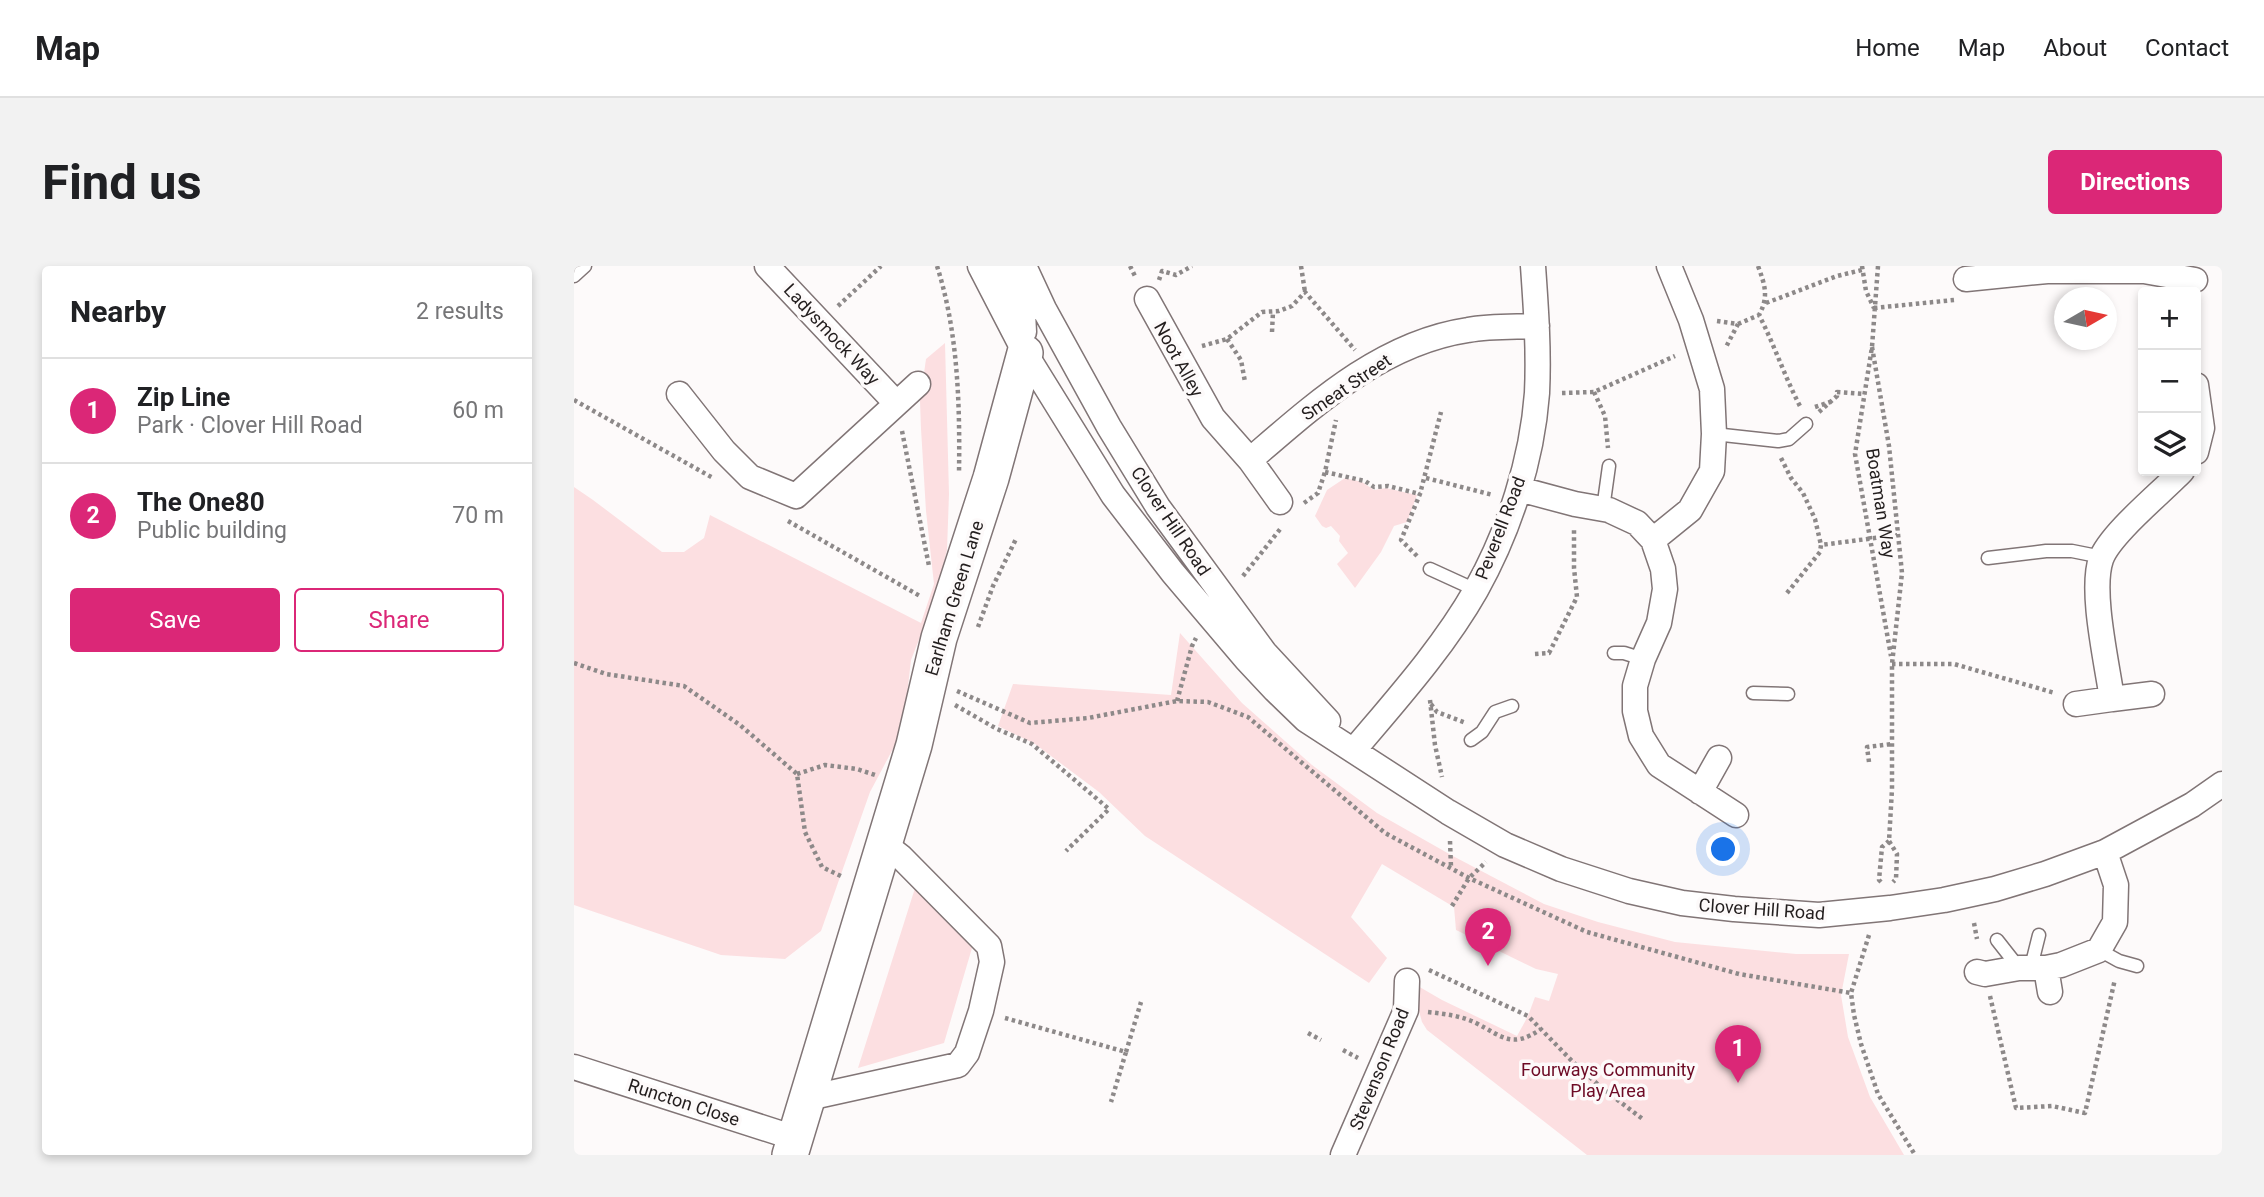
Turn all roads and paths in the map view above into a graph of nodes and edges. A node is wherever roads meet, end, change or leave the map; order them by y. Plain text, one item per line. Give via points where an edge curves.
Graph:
1 (585, 266) edge
2 (767, 266) edge
3 (881, 266) edge
4 (937, 266) edge
5 (980, 266) edge
6 (1002, 266) edge
7 (1024, 266) edge
8 (1192, 266) edge
9 (1301, 266) edge
10 (1533, 266) edge
11 (1668, 266) edge
12 (1758, 266) edge
13 (1878, 266) edge
14 (1862, 268) edge
15 (2009, 270) edge
16 (574, 276) edge
17 (1966, 279) joint
18 (2196, 280) edge
19 (1305, 292) junction
20 (1151, 293) joint
21 (1766, 303) junction
22 (1874, 309) junction
23 (1273, 312) junction
24 (1759, 316) junction
25 (821, 323) junction
26 (1738, 324) dead end
27 (1537, 326) junction
28 (1272, 332) dead end
29 (1227, 340) junction
30 (1700, 344) junction
31 (1872, 347) junction
32 (1026, 353) junction
33 (1178, 357) junction
34 (1369, 367) junction
35 (1245, 382) dead end
36 (918, 384) dead end
37 (1594, 392) junction
38 (679, 394) dead end
39 (1537, 394) junction
40 (1865, 394) junction
41 (1321, 400) junction
42 (1830, 402) junction
43 (896, 403) junction
44 (1441, 412) dead end
45 (1806, 424) joint
46 (1714, 434) junction
47 (1778, 441) junction
48 (1250, 460) junction
49 (1609, 466) joint
50 (1325, 472) junction
51 (2177, 476) edge
52 (959, 478) dead end
53 (1426, 478) junction
54 (1420, 494) junction
55 (1517, 495) junction
56 (1575, 504) junction
57 (1603, 509) junction
58 (1288, 510) junction
59 (1898, 535) junction
60 (1871, 538) junction
61 (1016, 539) dead end
62 (1653, 540) junction
63 (1821, 545) junction
64 (2102, 557) junction
65 (1988, 558) dead end
66 (1430, 569) joint
67 (1243, 576) dead end
68 (931, 578) dead end
69 (1476, 590) junction
70 (1787, 593) dead end
71 (1199, 631) dead end
72 (975, 632) dead end
73 (1614, 653) dead end
74 (1535, 654) dead end
75 (1643, 659) junction
76 (574, 663) edge
77 (1892, 664) junction
78 (1415, 676) junction
79 (941, 683) dead end
80 (959, 692) dead end
81 (1753, 693) dead end
82 (1788, 694) dead end
83 (2152, 694) dead end
84 (2112, 699) junction
85 (1177, 701) junction
86 (2076, 704) joint
87 (955, 705) dead end
88 (1512, 706) dead end
89 (1476, 736) joint
90 (1892, 744) junction
91 (914, 745) junction
92 (1354, 750) junction
93 (1718, 758) dead end
94 (1869, 762) dead end
95 (797, 774) junction
96 (902, 783) junction
97 (2222, 784) edge
98 (1700, 792) junction
99 (1736, 814) dead end
100 (1889, 841) junction
101 (883, 843) junction
102 (1066, 851) dead end
103 (2105, 852) junction
104 (1469, 878) junction
105 (870, 889) junction
106 (1452, 906) dead end
107 (1974, 923) dead end
108 (1871, 931) dead end
109 (2039, 935) dead end
110 (1997, 940) dead end
111 (2109, 956) junction
112 (2137, 966) dead end
113 (2032, 968) junction
114 (1981, 973) junction
115 (1415, 974) joint
116 (2050, 992) dead end
117 (1851, 993) junction
118 (1141, 1002) dead end
119 (981, 1010) junction
120 (1406, 1010) junction
121 (1541, 1029) junction
122 (1308, 1033) dead end
123 (1321, 1040) dead end
124 (1343, 1049) dead end
125 (1126, 1052) junction
126 (1365, 1061) dead end
127 (574, 1067) edge
128 (808, 1098) junction
129 (1111, 1101) dead end
130 (1644, 1119) dead end
131 (792, 1146) edge
132 (1343, 1155) edge
133 (1915, 1155) edge

1 - 16 lane
2 - 25 street, Ladysmock Way
3 - 25 path
4 - 52 path via 952,327
5 - 32 street, Clover Hill Road
6 - 32 street, Clover Hill Road via 1023,313
7 - 92 street, Clover Hill Road via 1109,427 1158,506 1265,653
8 - 20 path via 1176,275 1162,271
9 - 19 path
10 - 27 street, Peverell Road
11 - 30 street
12 - 21 path via 1766,286
13 - 22 path, Boatman Way
14 - 21 path
14 - 22 path, Boatman Way
15 - 17 street
15 - 18 street via 2144,271
17 - 22 path via 1959,300
19 - 23 path via 1292,306
19 - 34 path
20 - 33 street, Noot Alley
21 - 24 path
22 - 31 path, Boatman Way
23 - 28 path
23 - 29 path via 1262,312
24 - 26 path
24 - 42 path via 1802,411
25 - 43 street, Ladysmock Way
27 - 34 street, Smeat Street via 1467,330 1412,345
27 - 39 street, Peverell Road
29 - 33 path
29 - 35 path via 1241,360
30 - 37 path
30 - 46 street via 1712,389
31 - 40 path, Boatman Way
31 - 59 path, Boatman Way
32 - 91 street, Earlham Green Lane via 939,638
32 - 92 street, Clover Hill Road via 1113,495 1173,573 1275,690 1306,720
33 - 48 street, Noot Alley via 1213,418
34 - 41 street, Smeat Street
36 - 43 street
37 - 39 path
37 - 49 path via 1605,416
38 - 43 street via 750,477 796,496
39 - 55 street, Peverell Road
40 - 42 path via 1837,392
40 - 60 path, Boatman Way via 1855,454
41 - 48 street, Smeat Street
41 - 50 path via 1336,420
42 - 45 path
43 - 68 path
44 - 53 path
45 - 47 lane via 1789,439
46 - 47 lane
46 - 62 street via 1712,471 1690,510
47 - 63 path via 1791,478 1815,519
48 - 58 street
49 - 57 lane
50 - 54 path via 1374,487
50 - 58 path via 1318,493
51 - 64 street via 2120,532
53 - 54 path
53 - 55 path
54 - 66 path via 1401,540
55 - 56 street
55 - 69 street, Peverell Road
56 - 57 street
56 - 74 path via 1577,597 1549,653
57 - 62 street via 1637,523
58 - 67 path
59 - 60 path
59 - 77 path, Boatman Way via 1902,573
60 - 63 path
60 - 77 path, Boatman Way
61 - 72 path
62 - 75 street via 1665,589 1659,623
63 - 70 path
64 - 65 lane via 2046,551
64 - 84 street via 2096,585
66 - 69 lane
69 - 78 street, Peverell Road
71 - 85 path
73 - 75 lane
75 - 98 street via 1634,686 1641,736 1659,765
76 - 95 path via 606,674 684,686 740,724
77 - 86 path via 1954,664 2054,692
77 - 90 path, Boatman Way
78 - 89 path via 1430,688 1437,712 1459,719
78 - 92 street, Peverell Road
79 - 91 lane
80 - 85 path via 1030,723 1088,718
81 - 82 lane
83 - 84 street
84 - 86 street
85 - 104 path via 1208,702 1248,717 1385,833
87 - 102 path via 1032,744 1109,808
88 - 89 lane via 1495,712
90 - 94 path via 1867,747
90 - 100 path, Boatman Way
91 - 96 street, Earlham Green Lane
92 - 103 street, Clover Hill Road via 1505,845 1629,891 1682,902 1819,915 1890,908 1995,889
93 - 98 street
95 - 96 path via 825,765
95 - 105 path via 805,832 822,867
96 - 101 street, Earlham Green Lane
97 - 103 street, Clover Hill Road
98 - 99 street
100 - 100 path, Boatman Way via 1897,854 1896,879 1888,887 1879,880 1882,847
101 - 105 street, Earlham Green Lane
101 - 119 street via 989,946 992,962
103 - 111 street via 2116,885 2116,922
104 - 106 path
104 - 117 path via 1587,932 1739,974
105 - 128 street, Earlham Green Lane
107 - 114 path
108 - 117 path
109 - 113 lane
110 - 113 lane
111 - 112 lane
111 - 113 street
111 - 114 path via 2085,1113 2052,1106 2016,1108
113 - 114 street
113 - 116 street
115 - 120 street, Stevenson Road
115 - 121 path via 1528,1016
117 - 133 path via 1861,1044 1878,1094
118 - 125 path
119 - 125 path
119 - 128 street via 967,1053 958,1065
120 - 121 path via 1404,1013 1452,1015 1513,1041
120 - 132 street, Stevenson Road
121 - 130 path via 1603,1089
122 - 123 path
124 - 126 path
125 - 129 path
127 - 131 street, Runcton Close
128 - 131 street, Earlham Green Lane

